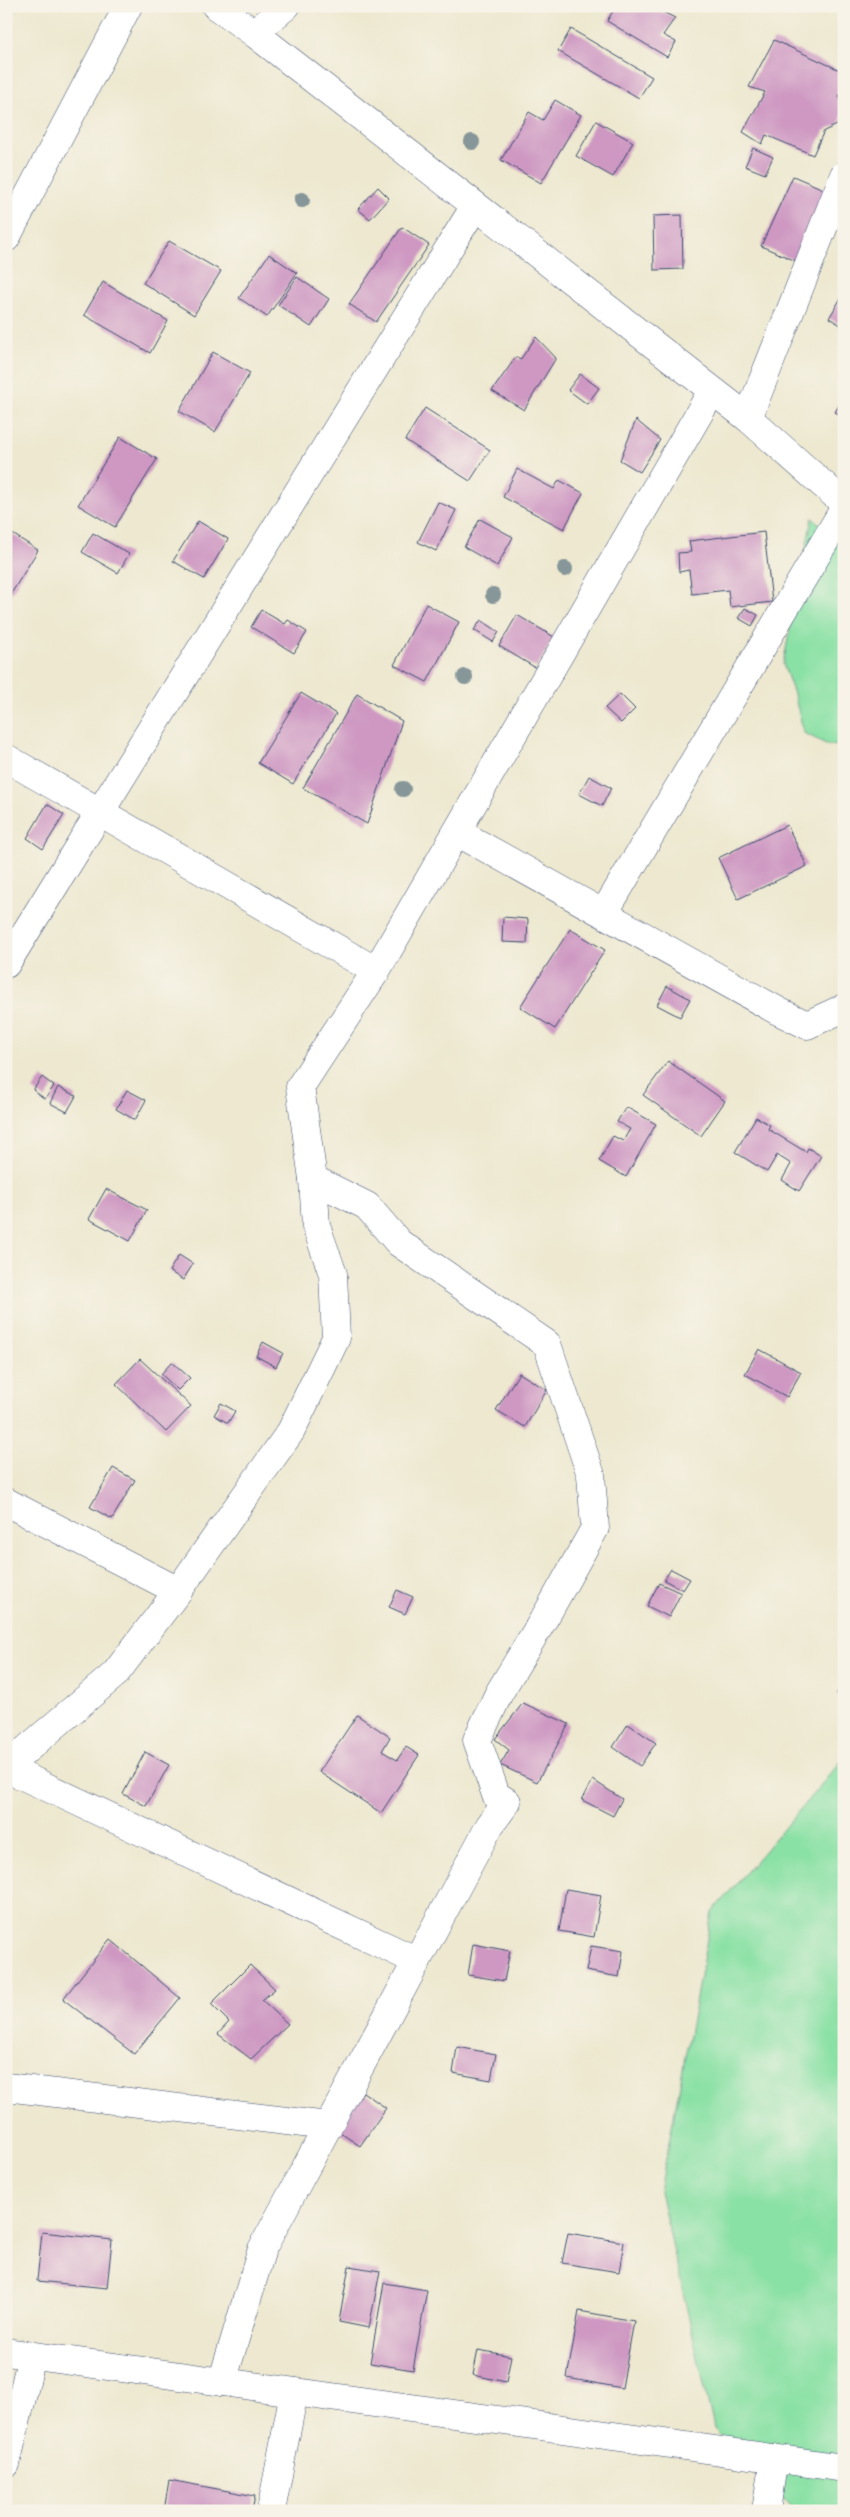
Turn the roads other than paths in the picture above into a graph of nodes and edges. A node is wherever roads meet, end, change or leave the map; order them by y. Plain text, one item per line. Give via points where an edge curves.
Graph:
1 (128, 6) edge
2 (216, 6) edge
3 (286, 6) edge
4 (254, 33) junction
5 (844, 175) edge
6 (476, 206) junction
7 (6, 238) edge
8 (712, 391) junction
9 (748, 418) junction
10 (844, 504) edge
11 (844, 509) edge
12 (6, 758) edge
13 (100, 812) junction
14 (458, 832) junction
15 (604, 913) junction
16 (6, 964) edge
17 (376, 971) junction
18 (844, 1008) edge
19 (313, 1179) junction
20 (6, 1502) edge
21 (178, 1591) junction
22 (6, 1767) edge
23 (417, 1961) junction
24 (6, 2086) edge
25 (328, 2126) junction
26 (19, 2354) edge
27 (222, 2382) junction
28 (294, 2392) junction
29 (774, 2458) junction
30 (6, 2464) edge
31 (844, 2468) edge
32 (271, 2511) edge
33 (766, 2511) edge

1 - 7 street
2 - 4 street
3 - 4 street
4 - 6 street
5 - 9 street
6 - 8 street
6 - 13 street
8 - 9 street
8 - 14 street
9 - 10 street
11 - 15 street
12 - 13 street
13 - 16 street
13 - 17 street
14 - 15 street
14 - 17 street
15 - 18 street via 807,1025
17 - 19 street via 300,1087
19 - 21 street via 316,1226 333,1274 336,1338 291,1431
19 - 23 street via 367,1206 399,1243 547,1344 590,1475 595,1528 499,1693 477,1740 496,1794 507,1802 490,1824
20 - 21 street
21 - 22 street via 116,1674
22 - 23 street
23 - 25 street
24 - 25 street
25 - 27 street via 262,2249
26 - 27 street
26 - 30 street
27 - 28 street
28 - 29 street
28 - 32 street
29 - 31 street
29 - 33 street

